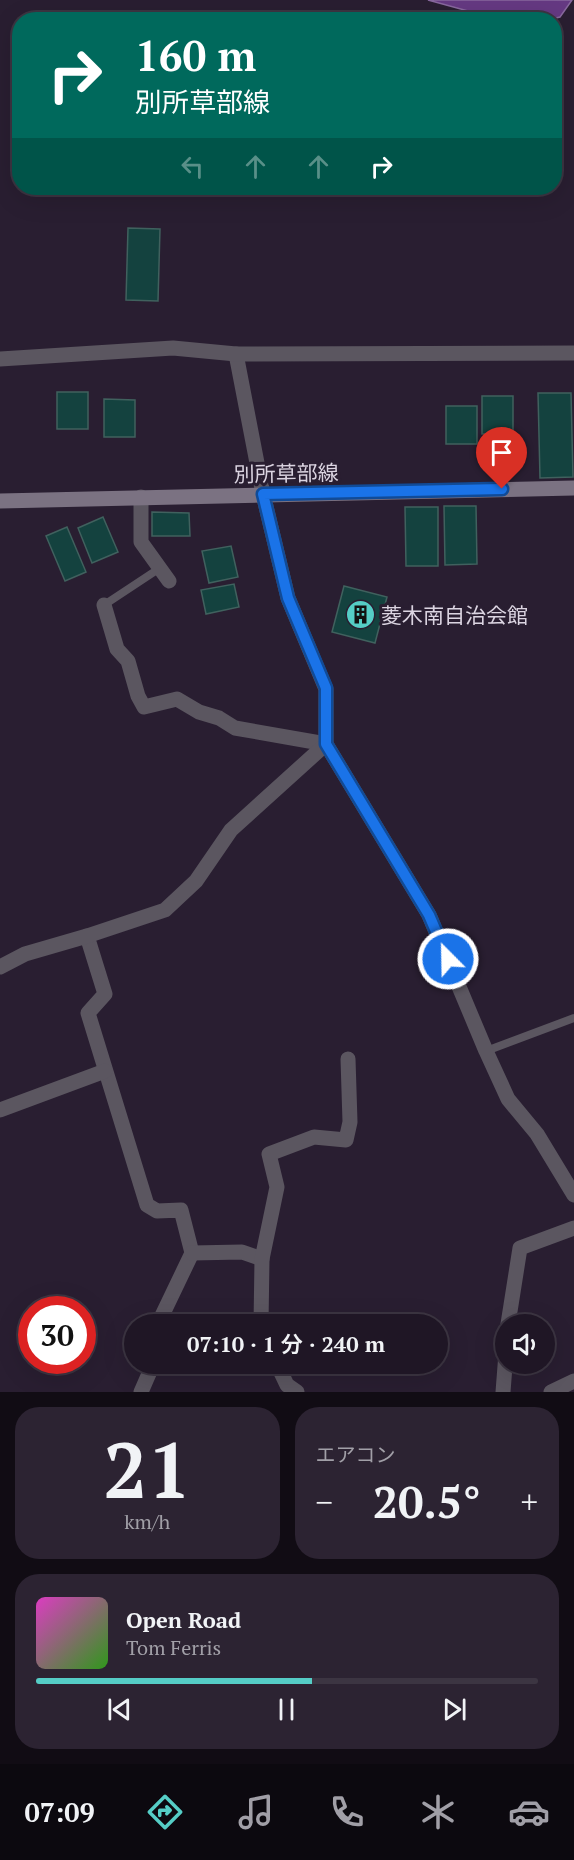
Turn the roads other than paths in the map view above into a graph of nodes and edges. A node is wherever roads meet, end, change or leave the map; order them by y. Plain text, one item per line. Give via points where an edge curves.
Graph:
1 (574, 353) edge
2 (236, 354) junction
3 (0, 359) edge
4 (574, 488) edge
5 (263, 494) junction
6 (141, 497) junction
7 (0, 501) edge
8 (160, 568) junction
9 (169, 581) dead end
10 (104, 605) joint
11 (326, 744) junction
12 (87, 936) junction
13 (0, 967) edge
14 (574, 1018) edge
15 (486, 1051) junction
16 (348, 1059) dead end
17 (105, 1071) junction
18 (0, 1110) edge
19 (574, 1195) edge
20 (574, 1228) edge
21 (192, 1253) junction
22 (262, 1259) junction
23 (163, 1314) edge
24 (261, 1314) edge
25 (510, 1314) edge
26 (149, 1374) edge
27 (282, 1374) edge
28 (504, 1374) edge
29 (574, 1381) edge
30 (141, 1392) edge
31 (297, 1392) edge
32 (503, 1392) edge
33 (551, 1392) edge

1 - 2 street
2 - 3 street via 173,348
2 - 5 street
4 - 5 main road, 別所草部線
5 - 6 main road, 別所草部線
5 - 11 street via 288,598 326,688
6 - 7 main road, 別所草部線
6 - 8 street via 141,542
8 - 9 street
8 - 10 lane
10 - 11 street via 117,649 128,662 144,707 177,699 235,728
11 - 12 street via 231,830 196,881 165,910
11 - 15 street via 429,915
12 - 13 street via 25,954
12 - 17 street via 105,994 88,1013
14 - 15 lane
15 - 19 street via 508,1099 537,1134
16 - 22 street via 351,1122 346,1140 314,1137 269,1154 277,1187
17 - 18 street
17 - 21 street via 147,1205 157,1211 181,1210
20 - 25 street via 520,1248
21 - 22 street via 242,1252
21 - 23 street
22 - 24 street
26 - 30 street
27 - 31 street via 287,1385
28 - 32 street
29 - 33 street

